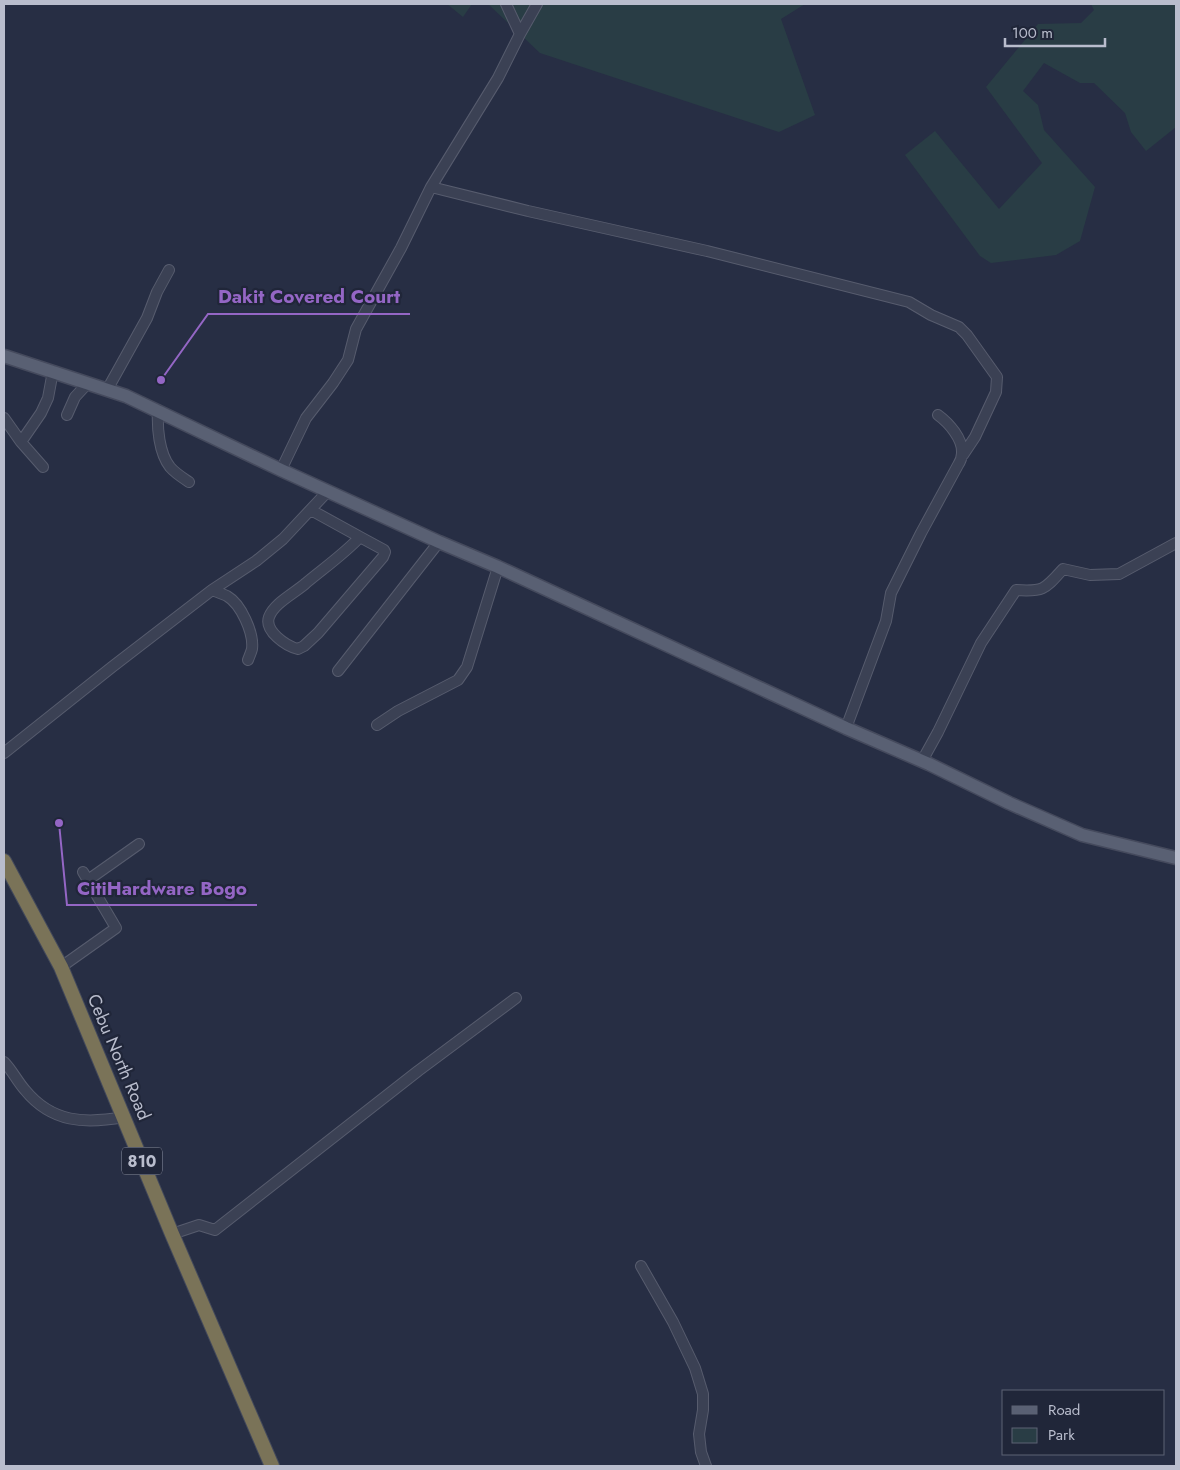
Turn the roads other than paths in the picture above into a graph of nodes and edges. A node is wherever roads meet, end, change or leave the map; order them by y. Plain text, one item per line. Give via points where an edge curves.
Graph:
1 (506, 4) edge
2 (537, 4) edge
3 (520, 34) junction
4 (431, 187) junction
5 (169, 270) dead end
6 (4, 356) edge
7 (53, 371) junction
8 (88, 383) junction
9 (107, 390) junction
10 (158, 410) junction
11 (67, 414) dead end
12 (938, 416) dead end
13 (4, 418) edge
14 (21, 442) junction
15 (963, 455) junction
16 (43, 467) dead end
17 (281, 470) junction
18 (189, 482) dead end
19 (328, 491) junction
20 (310, 510) junction
21 (360, 537) junction
22 (439, 542) junction
23 (1176, 543) edge
24 (498, 567) junction
25 (212, 590) junction
26 (248, 660) dead end
27 (338, 671) dead end
28 (377, 725) dead end
29 (846, 728) junction
30 (4, 753) edge
31 (922, 761) junction
32 (139, 844) dead end
33 (1176, 858) edge
34 (4, 861) edge
35 (61, 967) junction
36 (516, 998) dead end
37 (4, 1062) edge
38 (124, 1117) junction
39 (172, 1234) junction
40 (640, 1266) dead end
41 (272, 1466) edge
42 (706, 1466) edge

1 - 3 street
2 - 3 street
3 - 4 street via 498,78
4 - 15 street via 891,297 949,321 967,335 997,377 996,392
4 - 17 street via 356,329 348,360 306,418
5 - 9 street
6 - 7 main road
7 - 8 main road
7 - 14 street via 48,398
8 - 9 main road
8 - 11 street via 75,397
9 - 10 main road
10 - 17 main road
10 - 18 street via 157,424 163,455 171,468
12 - 15 street via 960,443
13 - 14 street
14 - 16 street
15 - 29 street via 891,593 886,621
17 - 19 main road
19 - 20 street
19 - 22 main road
20 - 21 street
20 - 25 street via 283,539
21 - 21 street via 270,615 269,625 276,637 298,649 304,646 384,557 384,550
22 - 24 main road
22 - 27 street
23 - 31 street via 1119,574 1090,575 1064,569 1037,592 1016,590 981,643
24 - 28 street via 464,674
24 - 29 main road
25 - 26 street via 229,597 248,624 252,639
25 - 30 street
29 - 31 main road
31 - 33 main road via 1082,835
32 - 35 street via 86,876 116,928
34 - 35 highway, Cebu North Road / 810
35 - 38 highway, Cebu North Road / 810
36 - 39 street via 418,1070 214,1230 199,1225
37 - 38 street via 38,1105 63,1118 98,1121
38 - 39 highway, Cebu North Road / 810
39 - 41 highway, Cebu North Road / 810
40 - 42 street via 673,1322 703,1394 699,1434

